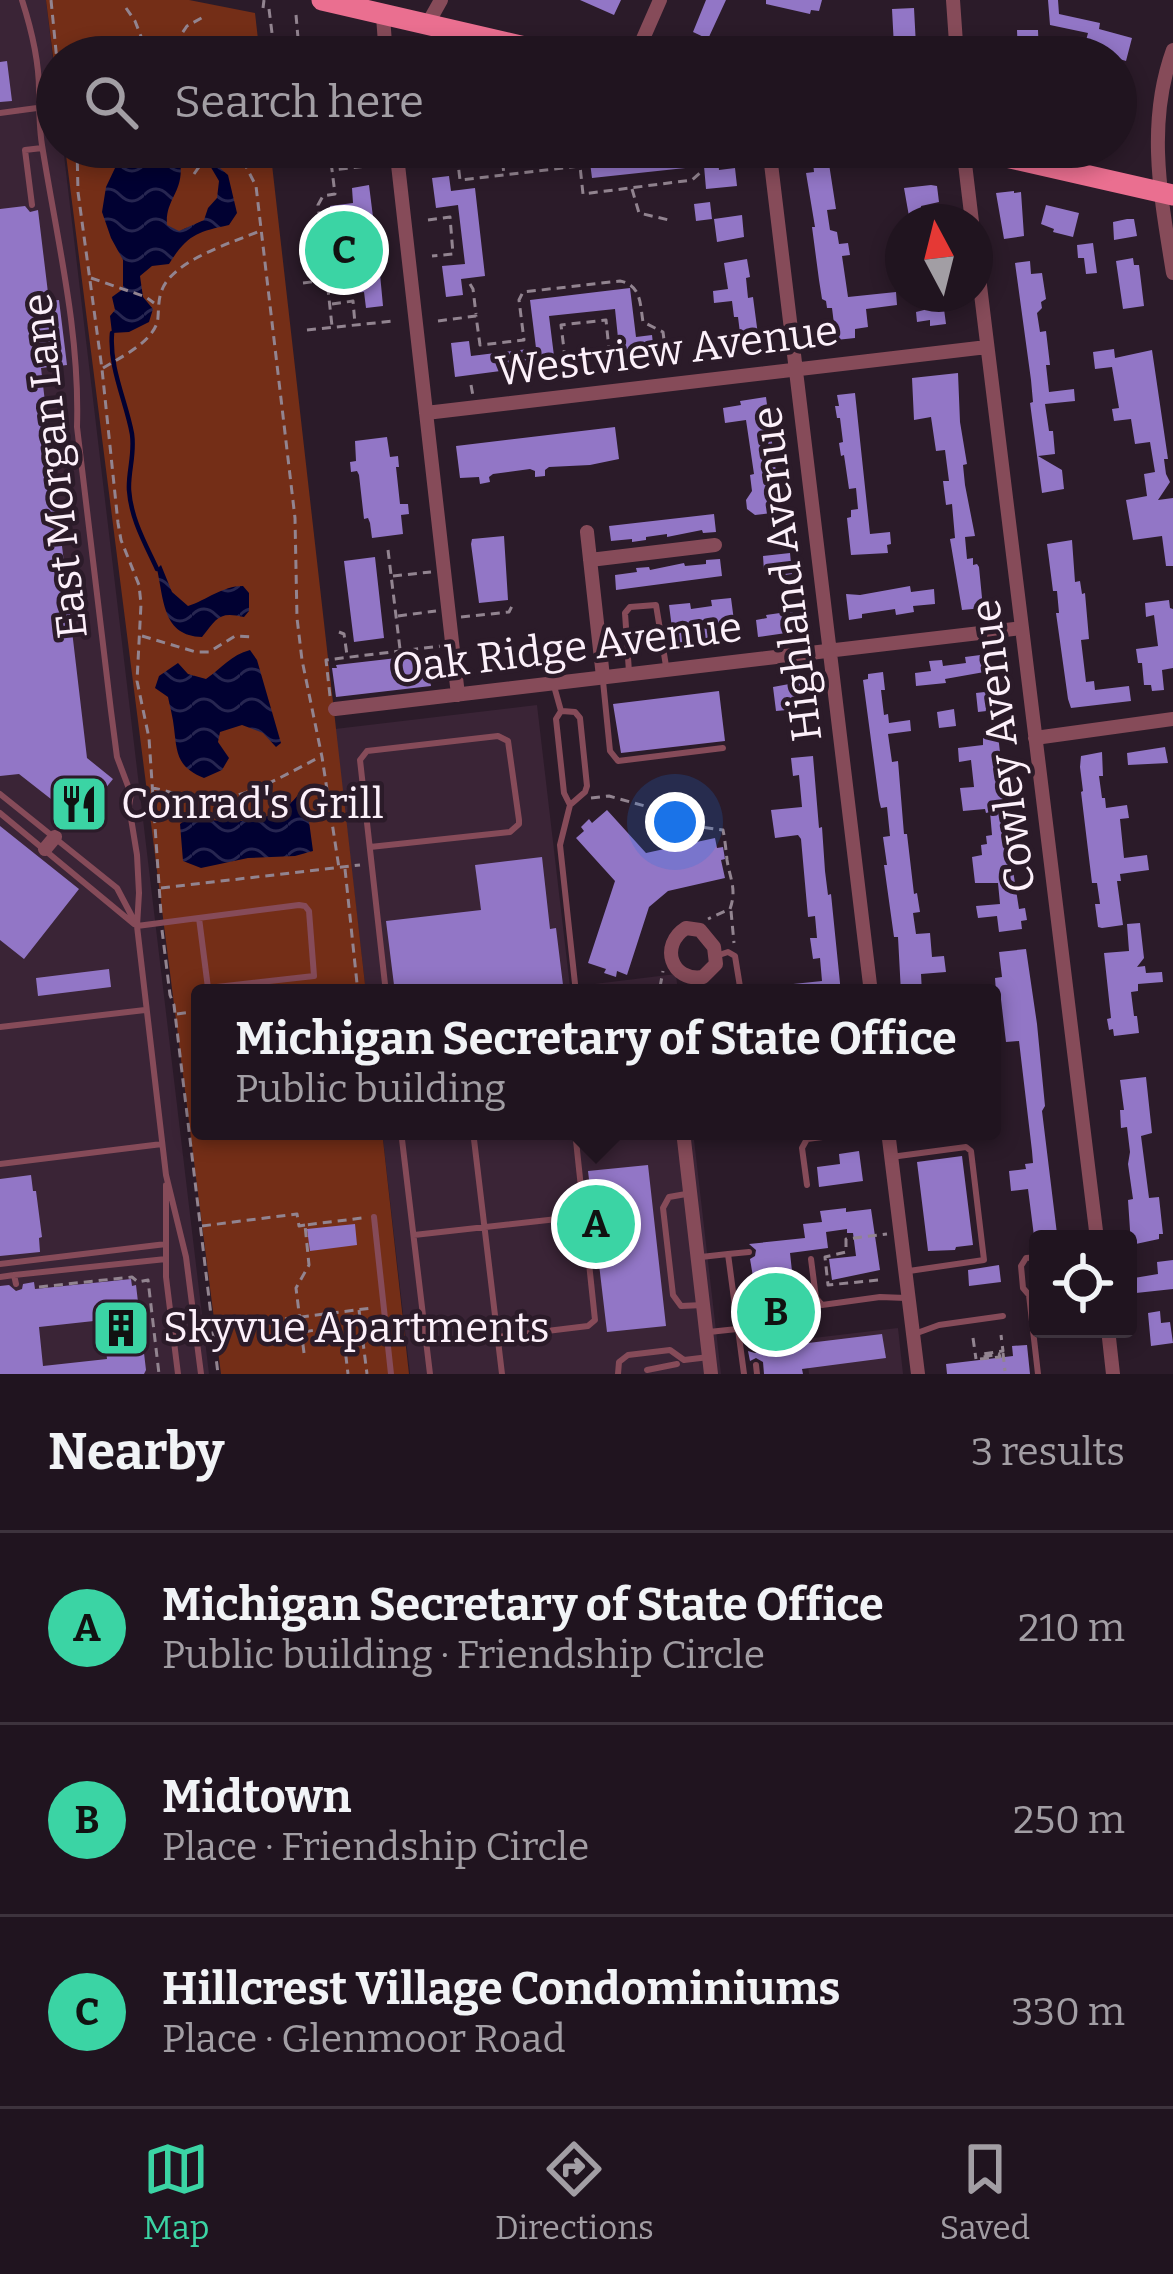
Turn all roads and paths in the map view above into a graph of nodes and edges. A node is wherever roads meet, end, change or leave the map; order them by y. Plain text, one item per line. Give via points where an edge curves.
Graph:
1 (22, 0) edge
2 (51, 0) edge
3 (264, 0) edge
4 (322, 0) edge
5 (441, 0) edge
6 (660, 0) edge
7 (953, 0) edge
8 (126, 8) dead end
9 (296, 15) dead end
10 (205, 16) dead end
11 (383, 16) junction
12 (55, 36) edge
13 (141, 36) edge
14 (181, 36) edge
15 (271, 36) edge
16 (298, 36) edge
17 (384, 36) edge
18 (429, 36) joint
19 (644, 36) edge
20 (956, 36) edge
21 (1173, 50) edge
22 (36, 64) edge
23 (36, 109) edge
24 (0, 113) edge
25 (36, 149) edge
26 (46, 168) edge
27 (77, 168) edge
28 (198, 168) edge
29 (247, 168) edge
30 (341, 168) edge
31 (398, 168) edge
32 (459, 168) edge
33 (503, 168) edge
34 (561, 168) edge
35 (580, 168) edge
36 (765, 168) edge
37 (966, 168) edge
38 (1056, 168) edge
39 (332, 170) joint
40 (701, 172) dead end
41 (194, 174) dead end
42 (504, 175) junction
43 (632, 188) junction
44 (1167, 193) edge
45 (970, 204) edge
46 (32, 205) dead end
47 (428, 220) dead end
48 (669, 220) dead end
49 (260, 231) junction
50 (432, 256) dead end
51 (1173, 273) edge
52 (90, 278) junction
53 (327, 280) junction
54 (303, 283) dead end
55 (470, 284) dead end
56 (156, 304) junction
57 (330, 304) junction
58 (983, 312) edge
59 (476, 316) junction
60 (394, 321) dead end
61 (438, 321) dead end
62 (355, 325) junction
63 (332, 328) junction
64 (307, 330) dead end
65 (987, 347) junction
66 (667, 363) dead end
67 (102, 369) junction
68 (611, 369) dead end
69 (795, 370) junction
70 (567, 374) dead end
71 (426, 412) junction
72 (586, 532) dead end
73 (715, 545) dead end
74 (388, 550) dead end
75 (590, 560) junction
76 (434, 571) dead end
77 (392, 576) junction
78 (513, 604) dead end
79 (438, 610) dead end
80 (396, 616) junction
81 (459, 618) dead end
82 (1022, 628) junction
83 (339, 632) dead end
84 (140, 635) junction
85 (255, 637) dead end
86 (442, 646) dead end
87 (400, 651) junction
88 (830, 651) junction
89 (348, 657) junction
90 (666, 669) junction
91 (630, 674) junction
92 (603, 677) junction
93 (553, 683) junction
94 (458, 695) junction
95 (333, 705) joint
96 (561, 711) junction
97 (1173, 719) edge
98 (1035, 738) junction
99 (723, 748) dead end
100 (322, 757) junction
101 (151, 785) junction
102 (130, 789) junction
103 (585, 792) junction
104 (0, 794) edge
105 (570, 805) junction
106 (1, 817) edge
107 (50, 843) junction
108 (370, 847) junction
109 (372, 863) junction
110 (342, 868) junction
111 (159, 888) junction
112 (730, 909) junction
113 (199, 918) junction
114 (704, 920) dead end
115 (161, 923) junction
116 (137, 926) junction
117 (725, 956) junction
118 (207, 984) edge
119 (243, 984) edge
120 (357, 984) edge
121 (385, 984) edge
122 (575, 984) edge
123 (740, 984) edge
124 (871, 984) edge
125 (171, 1002) junction
126 (146, 1007) junction
127 (191, 1012) edge
128 (175, 1014) junction
129 (0, 1027) edge
130 (401, 1140) edge
131 (474, 1140) edge
132 (575, 1140) edge
133 (684, 1140) edge
134 (806, 1140) edge
135 (889, 1140) edge
136 (162, 1144) junction
137 (891, 1156) junction
138 (0, 1164) edge
139 (166, 1175) junction
140 (807, 1185) dead end
141 (690, 1193) junction
142 (584, 1216) junction
143 (374, 1217) joint
144 (304, 1225) junction
145 (200, 1227) junction
146 (485, 1227) junction
147 (1095, 1230) edge
148 (889, 1234) dead end
149 (414, 1235) junction
150 (166, 1244) junction
151 (749, 1252) dead end
152 (728, 1254) junction
153 (697, 1258) junction
154 (1029, 1258) edge
155 (166, 1259) junction
156 (811, 1259) dead end
157 (0, 1264) edge
158 (905, 1271) junction
159 (0, 1276) edge
160 (878, 1280) dead end
161 (39, 1287) dead end
162 (1029, 1292) edge
163 (909, 1298) junction
164 (703, 1305) junction
165 (374, 1308) dead end
166 (359, 1310) junction
167 (1003, 1316) dead end
168 (299, 1317) junction
169 (285, 1319) dead end
170 (757, 1319) dead end
171 (737, 1329) junction
172 (302, 1332) junction
173 (706, 1333) junction
174 (913, 1334) junction
175 (1001, 1335) dead end
176 (498, 1337) junction
177 (973, 1338) dead end
178 (1036, 1338) edge
179 (1109, 1338) edge
180 (754, 1346) dead end
181 (1003, 1351) junction
182 (304, 1353) dead end
183 (679, 1366) edge
184 (710, 1366) edge
185 (647, 1370) dead end
186 (1005, 1371) dead end
187 (629, 1372) edge
188 (159, 1374) edge
189 (178, 1374) edge
190 (200, 1374) edge
191 (218, 1374) edge
192 (348, 1374) edge
193 (368, 1374) edge
194 (392, 1374) edge
195 (430, 1374) edge
196 (502, 1374) edge
197 (618, 1374) edge
198 (744, 1374) edge
199 (918, 1374) edge
200 (1038, 1374) edge
201 (1113, 1374) edge

1 - 22 lane, East Morgan Lane
2 - 12 path
3 - 15 path
4 - 11 main road
5 - 18 street
6 - 19 street
7 - 20 street
8 - 13 path
9 - 16 path
10 - 14 path
11 - 17 street
11 - 18 main road
21 - 44 street via 1160,98 1157,161
23 - 24 lane
25 - 46 lane via 25,150
26 - 102 lane, East Morgan Lane via 70,298 77,428 117,757
27 - 52 path
28 - 41 path
29 - 49 path
30 - 39 path
31 - 71 street
32 - 42 path via 460,180
33 - 42 path
34 - 42 path
35 - 43 path via 583,194
36 - 69 street, Highland Avenue
37 - 45 street
38 - 44 main road
39 - 53 path via 335,194 318,205
40 - 43 path
43 - 48 path via 639,213
44 - 51 street
47 - 50 path via 450,217 453,254
49 - 56 path via 183,268
49 - 100 path via 296,518 299,639
52 - 56 path
52 - 67 path
53 - 54 path
53 - 57 path
55 - 59 path
56 - 67 path via 154,331
57 - 62 path via 352,301
57 - 63 path
58 - 65 street, Cowley Avenue
59 - 61 path
59 - 66 path via 480,345 524,340 523,292 629,283 643,322 663,332
60 - 62 path
62 - 63 path
63 - 64 path
65 - 69 street, Westview Avenue
65 - 82 street, Cowley Avenue
67 - 84 path via 118,523 142,604
68 - 70 path via 606,320 561,325
69 - 71 street, Westview Avenue
69 - 88 street, Highland Avenue
71 - 94 street
72 - 75 street
73 - 75 street
74 - 77 path
75 - 92 street
76 - 77 path
77 - 80 path
78 - 81 path via 508,612
79 - 80 path
80 - 87 path
82 - 88 street, Oak Ridge Avenue
82 - 98 street, Cowley Avenue
83 - 89 path
84 - 85 path via 196,652
84 - 101 path via 137,681
86 - 87 path
87 - 89 path
88 - 90 street, Oak Ridge Avenue
88 - 124 street, Highland Avenue
89 - 95 path via 326,660
90 - 91 street, Oak Ridge Avenue
90 - 91 lane via 651,604 626,609
91 - 92 street, Oak Ridge Avenue
92 - 93 street, Oak Ridge Avenue
92 - 99 lane via 610,751 618,761
93 - 94 street, Oak Ridge Avenue
93 - 96 lane
94 - 95 street, Oak Ridge Avenue
96 - 103 lane via 580,718
96 - 105 lane
97 - 98 street
98 - 147 street, Cowley Avenue
100 - 101 path via 233,796 202,800
100 - 110 path
101 - 102 path
101 - 111 path
102 - 116 lane, East Morgan Lane
103 - 105 lane
103 - 112 path via 652,808 648,819 670,827 722,830 734,883
104 - 107 lane
105 - 122 lane via 560,845
106 - 107 lane
107 - 116 lane
107 - 116 lane via 117,888
108 - 108 lane via 363,752 508,741 515,828
108 - 109 lane
109 - 110 path
109 - 121 lane
110 - 111 path
110 - 120 path
111 - 115 path
112 - 114 path
112 - 117 path via 735,939
113 - 115 lane
113 - 118 lane
113 - 119 lane via 309,911 314,976
115 - 116 lane
115 - 125 path
116 - 126 lane, East Morgan Lane
117 - 117 street via 703,977 678,981 671,948 680,931 700,929
117 - 123 lane via 737,960
125 - 126 path
125 - 128 path
126 - 129 lane
126 - 136 lane, East Morgan Lane
127 - 128 path
128 - 145 path
130 - 149 lane
131 - 146 lane
132 - 142 lane
133 - 141 street
134 - 140 lane
135 - 137 street
136 - 138 lane
136 - 139 lane, East Morgan Lane
137 - 158 street
137 - 158 lane via 970,1148 984,1256
139 - 150 lane
139 - 190 lane
141 - 153 street
141 - 164 lane via 669,1197 663,1208 673,1294 681,1306
142 - 146 lane
142 - 176 lane via 595,1320
143 - 144 path
143 - 194 lane
144 - 145 path via 298,1214
144 - 168 path via 309,1265 296,1288
145 - 191 path
146 - 149 lane
146 - 176 lane
148 - 160 path via 845,1239 846,1252 825,1257 828,1285
149 - 195 lane
150 - 155 lane
150 - 157 lane
151 - 152 lane
152 - 153 lane
152 - 171 lane
153 - 164 street
154 - 162 lane via 1021,1266
155 - 159 lane
155 - 189 lane
156 - 163 lane via 818,1303
158 - 163 street
161 - 188 path via 148,1280
163 - 174 street
164 - 173 street
165 - 166 path
166 - 168 path
166 - 193 path
167 - 174 lane
168 - 169 path
168 - 172 path
170 - 171 lane
171 - 173 lane
171 - 180 lane
171 - 198 lane
172 - 182 path
172 - 192 path via 337,1331
173 - 184 street
174 - 199 street
175 - 181 path
176 - 196 lane
177 - 181 path via 978,1359
178 - 200 lane
179 - 201 street
181 - 186 path
183 - 184 lane
183 - 185 lane
183 - 197 lane via 670,1350 628,1355
187 - 197 lane

